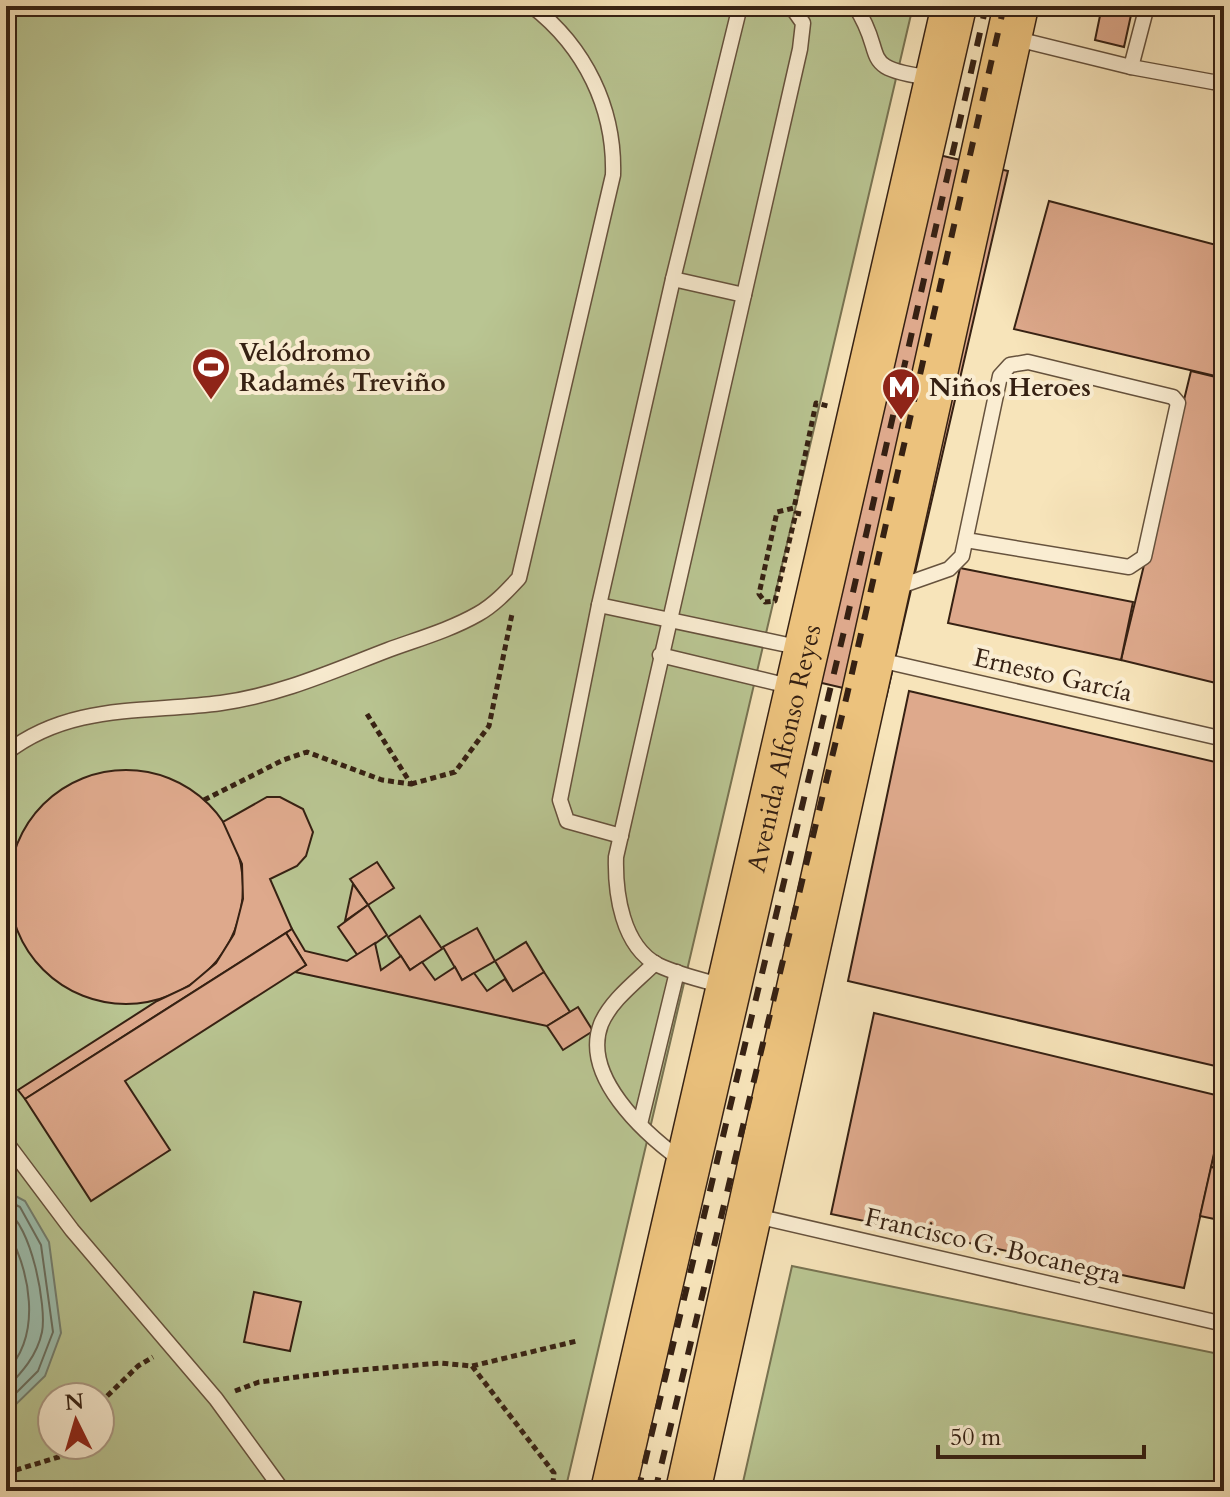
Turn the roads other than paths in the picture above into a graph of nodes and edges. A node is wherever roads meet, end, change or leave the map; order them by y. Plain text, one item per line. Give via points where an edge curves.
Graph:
1 (532, 6) edge
2 (740, 6) edge
3 (791, 6) edge
4 (855, 6) edge
5 (954, 6) edge
6 (1147, 6) edge
7 (1012, 22) edge
8 (1131, 67) junction
9 (937, 78) junction
10 (1224, 80) edge
11 (673, 279) junction
12 (744, 295) junction
13 (966, 540) junction
14 (886, 592) junction
15 (599, 605) junction
16 (668, 619) junction
17 (660, 655) junction
18 (871, 658) junction
19 (802, 669) junction
20 (1224, 739) edge
21 (6, 753) edge
22 (839, 803) junction
23 (621, 836) junction
24 (750, 897) junction
25 (655, 963) junction
26 (677, 972) junction
27 (729, 988) junction
28 (640, 1124) junction
29 (6, 1142) edge
30 (688, 1165) junction
31 (752, 1215) junction
32 (1224, 1324) edge
33 (283, 1491) edge
34 (613, 1491) edge
35 (688, 1491) edge

1 - 21 lane via 566,38 598,86 614,147 613,175 519,578 479,613 287,689 218,703 77,717
2 - 11 lane
3 - 12 lane via 803,23 802,34
4 - 9 lane via 884,67
5 - 9 highway, Avenida Alfonso Reyes
6 - 8 lane
7 - 8 lane
7 - 14 highway
8 - 10 lane
9 - 19 highway, Avenida Alfonso Reyes
11 - 12 lane
11 - 15 lane
12 - 16 lane
13 - 13 lane via 1000,376 1010,365 1028,362 1173,397 1178,403 1139,564 1129,567
13 - 14 lane via 962,556 949,569
14 - 18 highway
15 - 16 lane
15 - 23 lane via 560,809 574,825
16 - 17 lane
16 - 19 lane
17 - 19 lane
17 - 23 lane
18 - 20 lane, Ernesto García
18 - 22 highway
19 - 24 highway, Avenida Alfonso Reyes
22 - 24 highway
22 - 31 highway
23 - 25 lane via 616,881 620,907 630,932
24 - 27 highway, Avenida Alfonso Reyes
25 - 26 lane
25 - 28 lane via 610,1008 596,1041 599,1066
26 - 27 lane
26 - 28 lane
27 - 30 highway, Avenida Alfonso Reyes
28 - 30 lane
29 - 33 lane via 72,1230 216,1399
30 - 34 highway, Avenida Alfonso Reyes
31 - 32 lane, Francisco G. Bocanegra
31 - 35 highway

